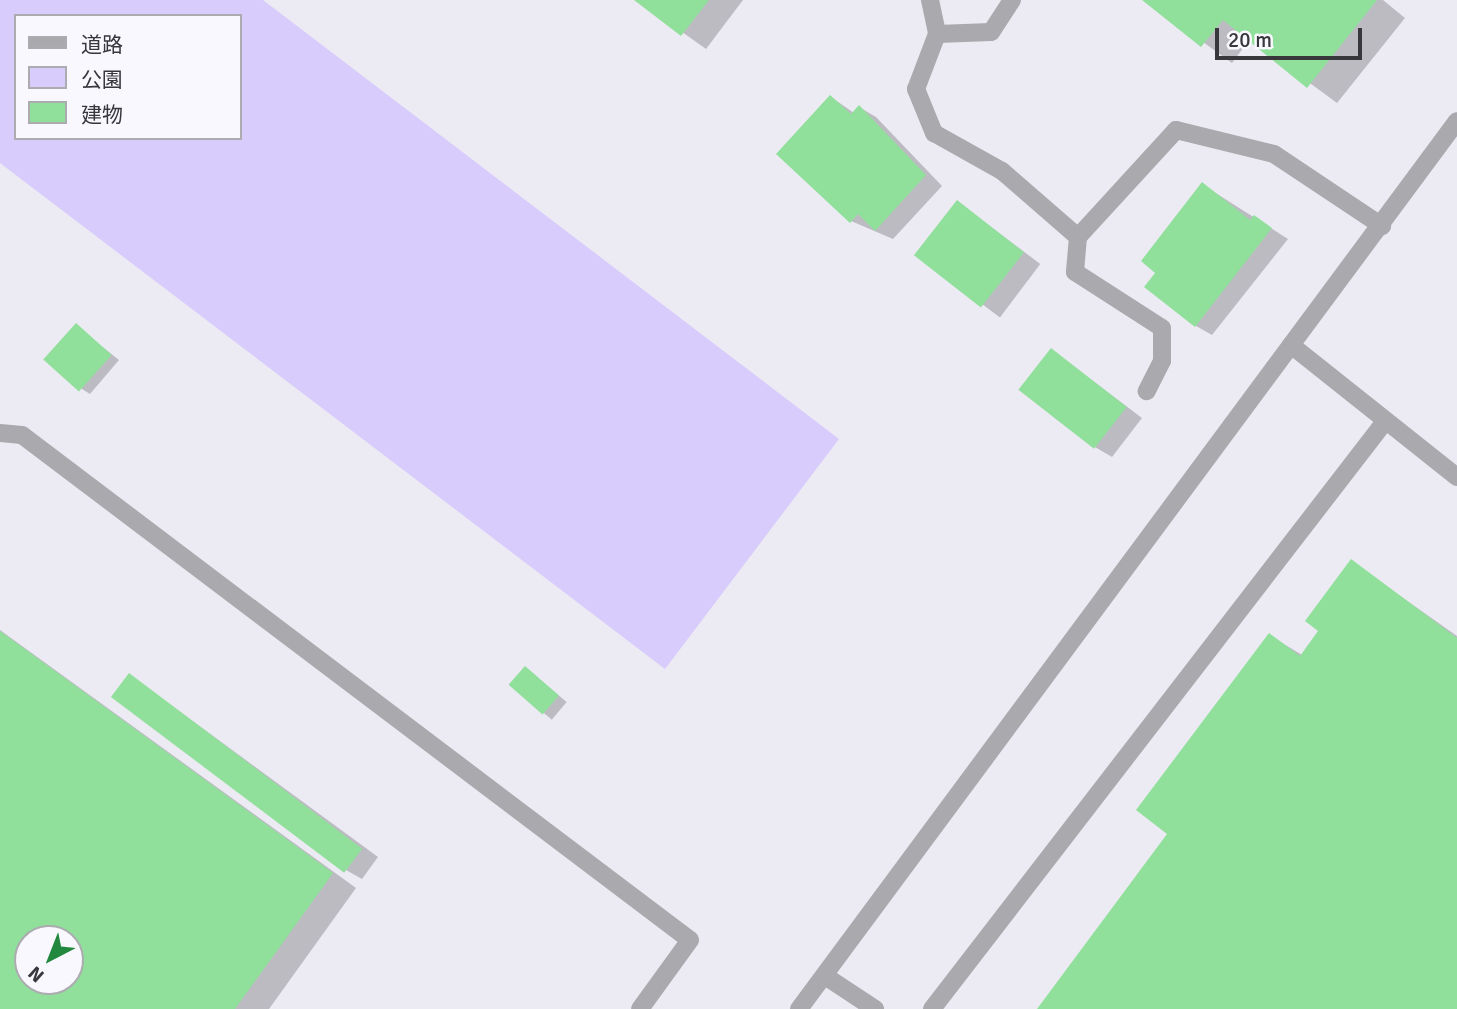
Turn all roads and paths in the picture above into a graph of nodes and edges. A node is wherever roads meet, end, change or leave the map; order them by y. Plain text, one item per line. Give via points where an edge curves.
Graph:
1 (930, 0) edge
2 (1012, 0) edge
3 (937, 34) junction
4 (1457, 121) edge
5 (1382, 226) junction
6 (1078, 237) junction
7 (1291, 345) junction
8 (1147, 391) dead end
9 (1383, 424) junction
10 (0, 433) edge
11 (1457, 477) edge
12 (825, 976) junction
13 (640, 1009) edge
14 (799, 1009) edge
15 (875, 1009) edge
16 (932, 1009) edge

1 - 3 street
2 - 3 street via 991,32
3 - 6 street via 916,89 934,133 1002,171
4 - 5 street
5 - 6 street via 1274,154 1177,131
5 - 7 street
6 - 8 street via 1075,272 1163,328 1161,361
7 - 9 street
7 - 12 street
9 - 11 street
9 - 16 street
10 - 13 street via 22,435 690,940
12 - 14 street
12 - 15 street

